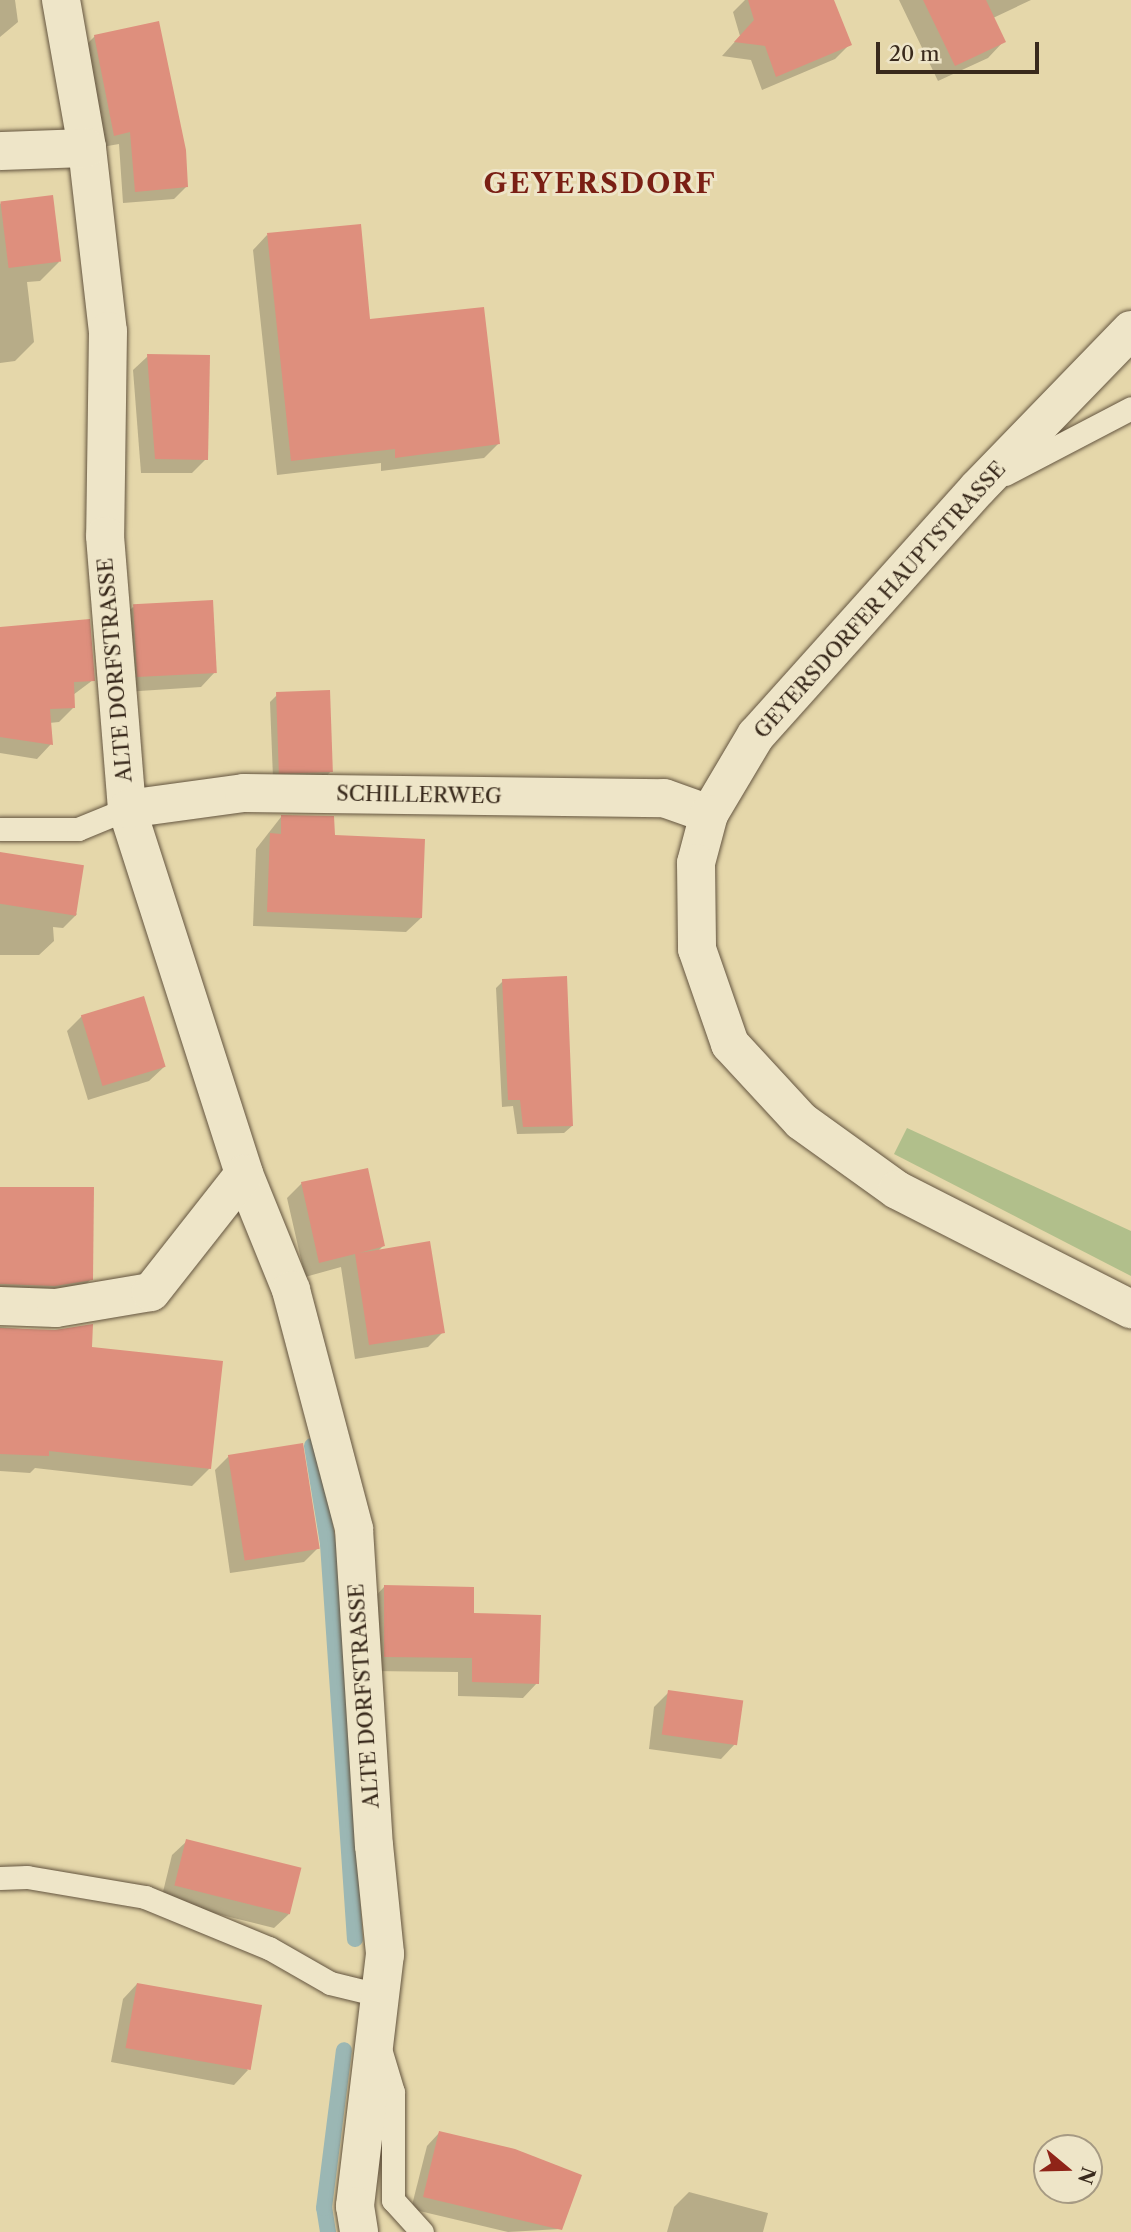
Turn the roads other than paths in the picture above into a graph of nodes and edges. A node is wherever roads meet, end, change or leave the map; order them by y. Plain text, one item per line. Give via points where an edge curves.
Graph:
1 (61, 0) edge
2 (87, 148) junction
3 (0, 151) edge
4 (1131, 330) edge
5 (1131, 408) edge
6 (977, 489) junction
7 (127, 809) junction
8 (709, 814) junction
9 (0, 830) edge
10 (244, 1174) junction
11 (0, 1306) edge
12 (1131, 1309) edge
13 (0, 1878) edge
14 (376, 2011) junction
15 (359, 2232) edge
16 (422, 2232) edge

1 - 2 street, ALTE DORFSTRASSE
2 - 3 street
2 - 7 street, ALTE DORFSTRASSE via 108,331 104,537
4 - 6 street, GEYERSDORFER HAUPTSTRASSE
5 - 6 lane
6 - 8 street, GEYERSDORFER HAUPTSTRASSE via 756,735
7 - 8 street, SCHILLERWEG via 257,793 664,798
7 - 9 lane via 78,829
7 - 10 street, ALTE DORFSTRASSE
8 - 12 street, GEYERSDORFER HAUPTSTRASSE via 696,863 697,949 730,1044 801,1121 897,1190
10 - 11 street via 151,1292 56,1308
10 - 14 street, ALTE DORFSTRASSE via 291,1290 354,1529 385,1954
13 - 14 lane via 27,1877 145,1897 269,1948
14 - 15 street, ALTE DORFSTRASSE via 355,2206
14 - 16 lane via 393,2092 393,2200

